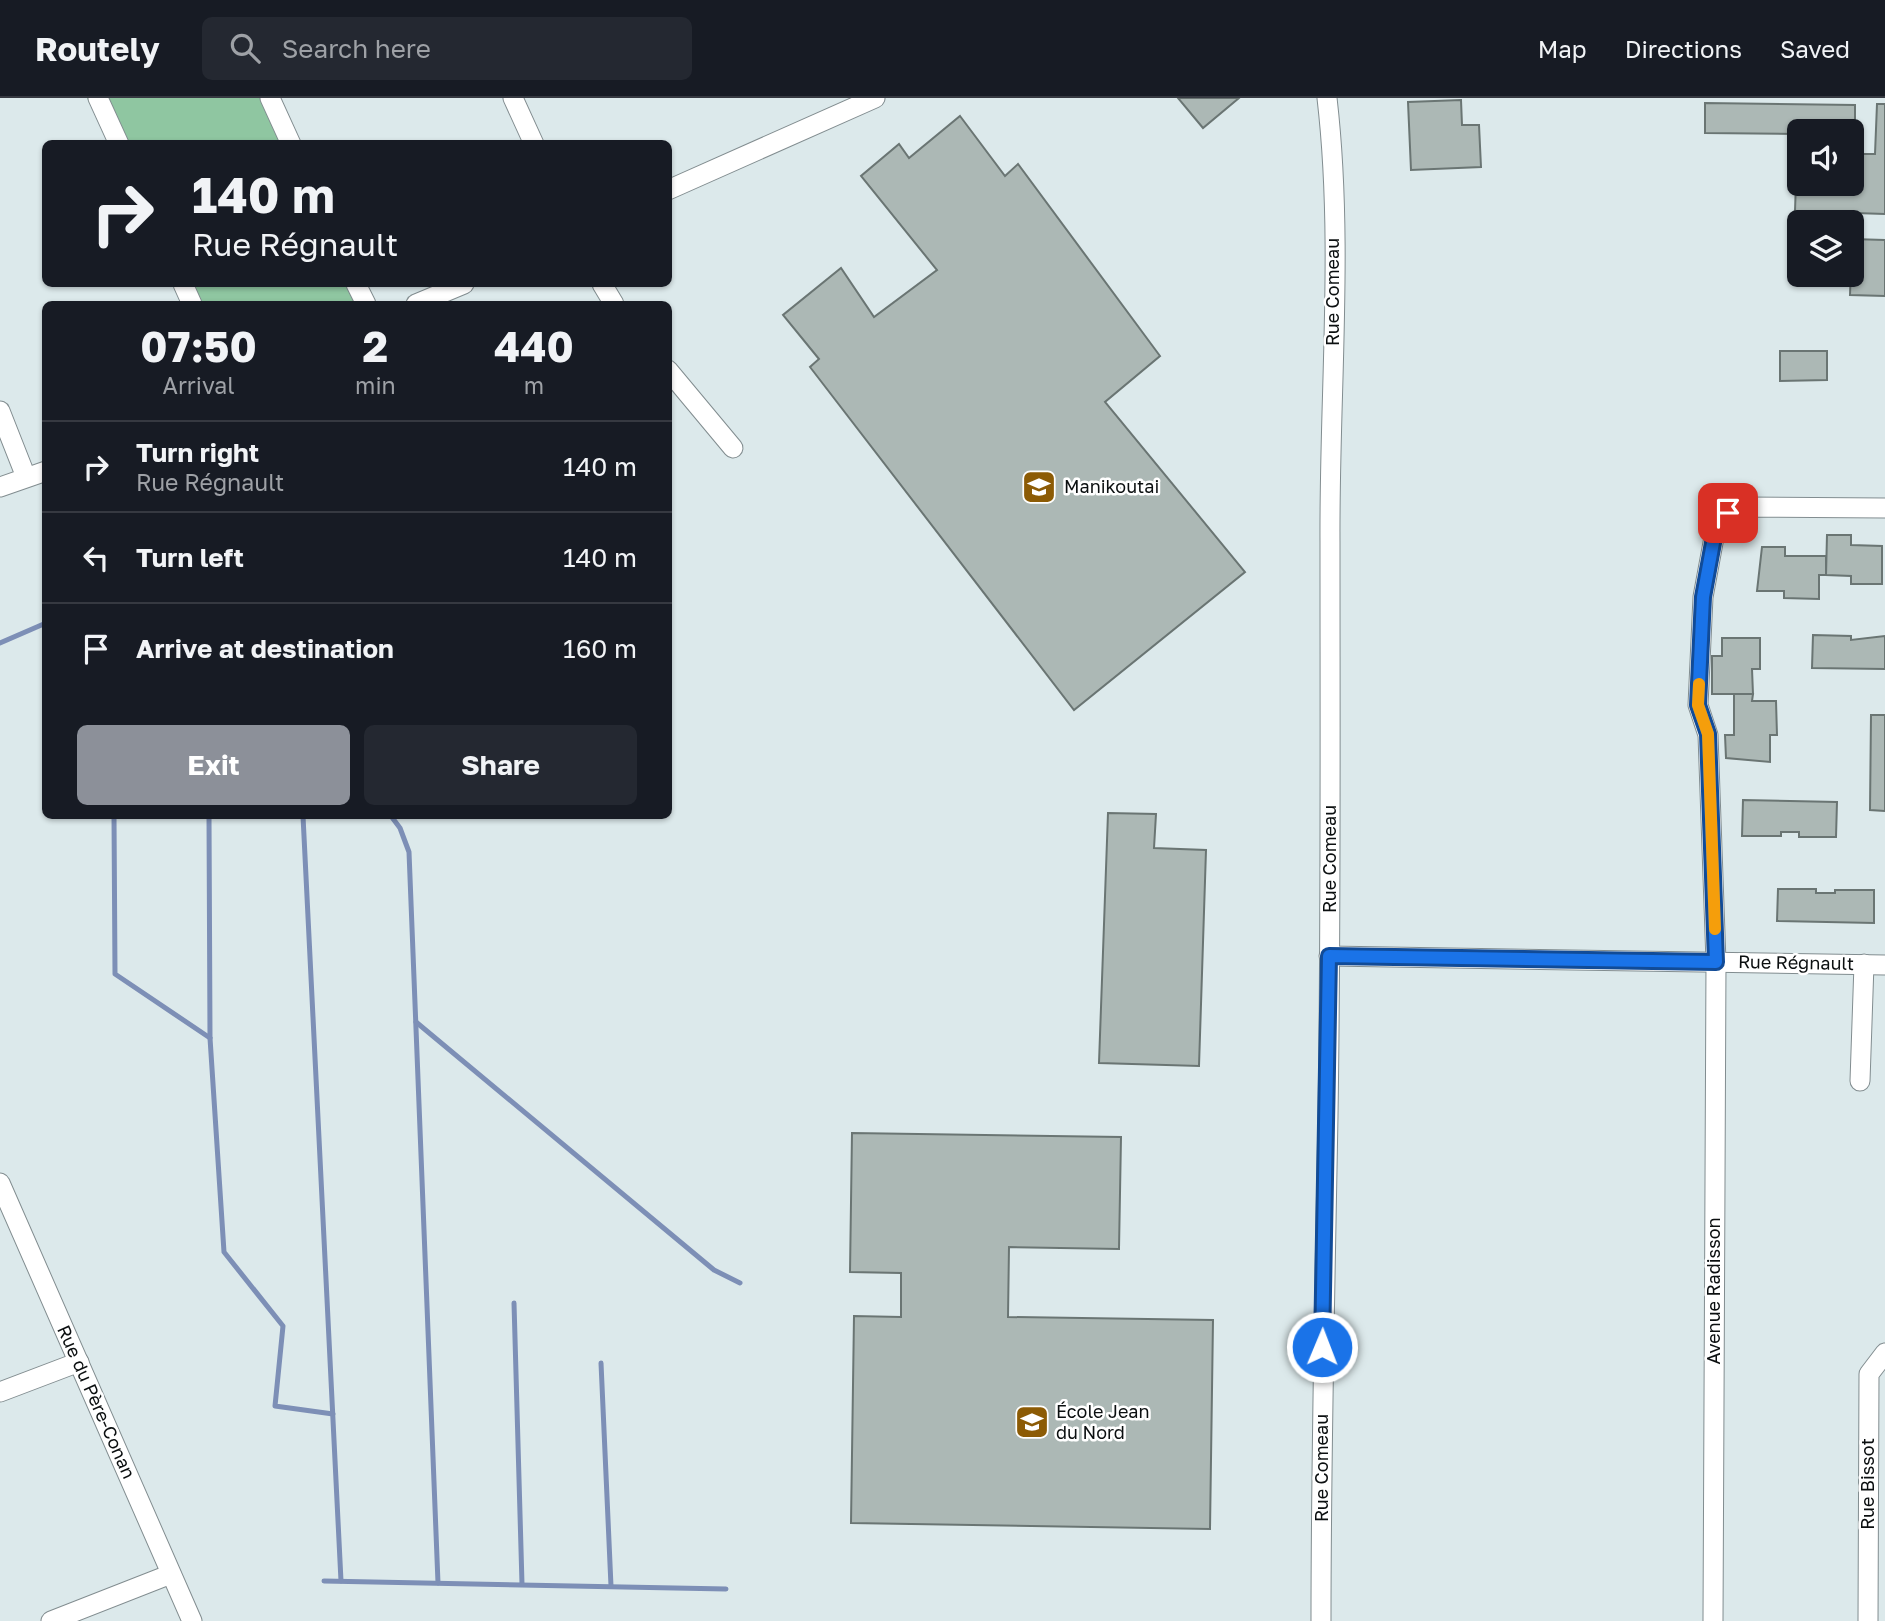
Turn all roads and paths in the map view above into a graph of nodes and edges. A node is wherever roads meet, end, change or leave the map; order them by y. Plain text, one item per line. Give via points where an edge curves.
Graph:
1 (98, 98) edge
2 (270, 98) edge
3 (513, 98) edge
4 (875, 98) edge
5 (1327, 98) edge
6 (117, 140) edge
7 (289, 140) edge
8 (532, 140) edge
9 (672, 189) edge
10 (457, 287) edge
11 (423, 301) edge
12 (672, 375) edge
13 (0, 411) edge
14 (733, 448) dead end
15 (42, 472) edge
16 (26, 477) junction
17 (0, 487) edge
18 (1885, 508) edge
19 (1329, 956) junction
20 (1716, 962) junction
21 (1864, 964) junction
22 (1885, 965) edge
23 (1860, 1081) dead end
24 (0, 1183) edge
25 (1885, 1353) edge
26 (79, 1362) junction
27 (0, 1392) edge
28 (171, 1574) junction
29 (51, 1621) edge
30 (192, 1621) edge
31 (1321, 1621) edge
32 (1713, 1621) edge
33 (1868, 1621) edge

1 - 6 street
2 - 7 street
3 - 8 street
4 - 9 street
5 - 19 street, Rue Comeau via 1334,282 1329,464
10 - 11 street
12 - 14 street
13 - 16 street
15 - 16 street
16 - 17 street
18 - 20 street, Avenue Radisson via 1742,507 1728,513 1715,532 1703,597 1698,705 1708,734
19 - 20 street, Rue Régnault
19 - 31 street, Rue Comeau
20 - 21 street, Rue Régnault
20 - 32 street, Avenue Radisson
21 - 22 street, Rue Régnault
21 - 23 street
24 - 26 street, Rue du Père-Conan
25 - 33 street, Rue Bissot via 1869,1374
26 - 27 street
26 - 28 street, Rue du Père-Conan
28 - 29 street
28 - 30 street, Rue du Père-Conan

